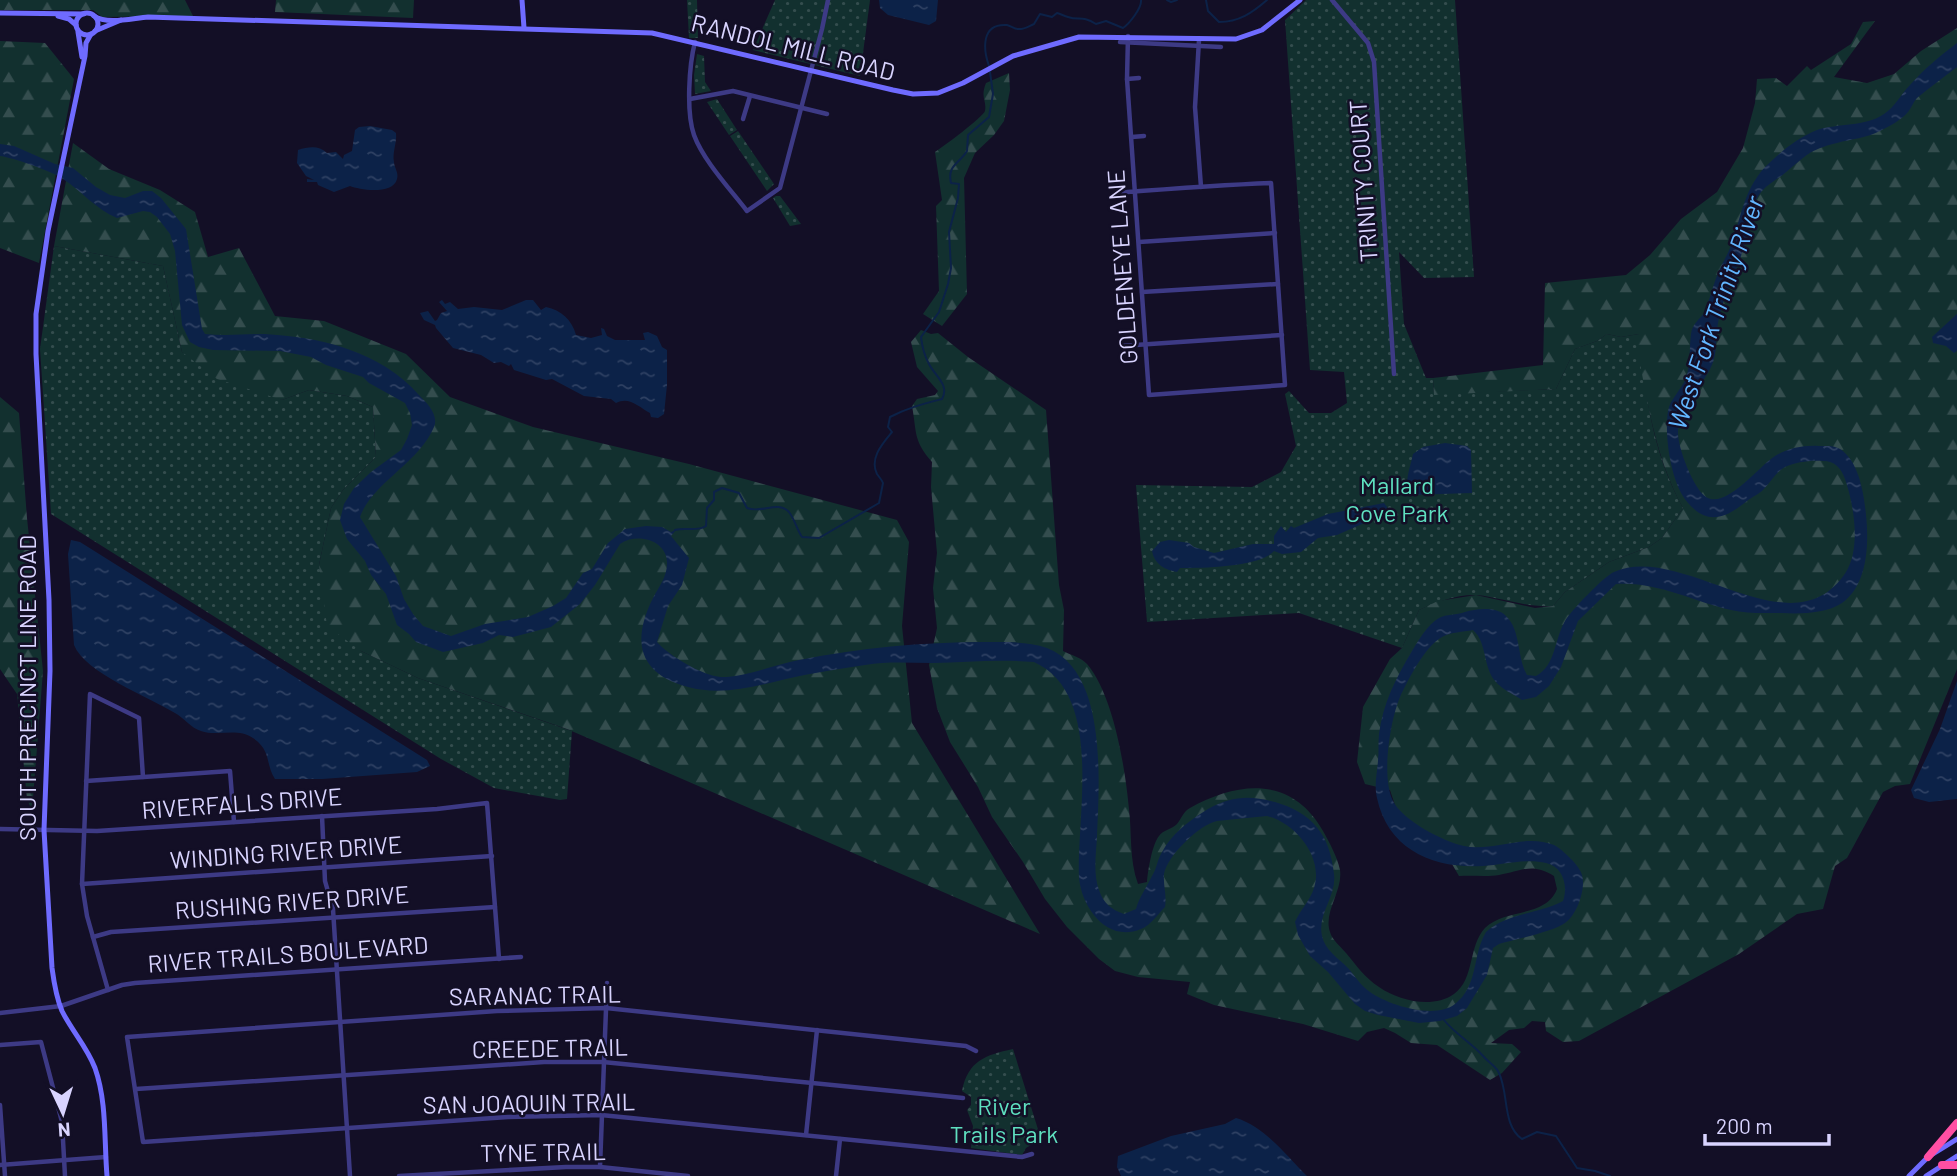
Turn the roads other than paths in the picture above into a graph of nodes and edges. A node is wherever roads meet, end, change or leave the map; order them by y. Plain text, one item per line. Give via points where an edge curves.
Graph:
1 (522, 0) edge
2 (828, 0) edge
3 (1300, 0) edge
4 (1332, 0) edge
5 (0, 13) edge
6 (41, 14) junction
7 (84, 14) junction
8 (94, 16) junction
9 (128, 18) junction
10 (77, 27) junction
11 (524, 28) junction
12 (93, 32) junction
13 (1128, 40) junction
14 (695, 42) junction
15 (1120, 42) dead end
16 (1199, 43) junction
17 (1221, 47) dead end
18 (83, 67) junction
19 (811, 70) junction
20 (1139, 78) dead end
21 (1128, 79) junction
22 (750, 96) junction
23 (691, 99) junction
24 (801, 108) junction
25 (827, 114) dead end
26 (743, 119) dead end
27 (1144, 136) dead end
28 (1132, 137) junction
29 (1201, 187) junction
30 (1136, 191) junction
31 (1115, 192) dead end
32 (1275, 233) junction
33 (1139, 243) junction
34 (1278, 284) junction
35 (1142, 292) junction
36 (1282, 335) junction
37 (1146, 345) junction
38 (1122, 346) dead end
39 (1394, 374) dead end
40 (143, 777) junction
41 (86, 781) junction
42 (321, 816) junction
43 (234, 822) junction
44 (0, 829) edge
45 (44, 830) junction
46 (83, 831) junction
47 (492, 856) junction
48 (324, 867) junction
49 (82, 884) junction
50 (495, 907) junction
51 (333, 917) junction
52 (93, 937) junction
53 (521, 957) dead end
54 (499, 959) junction
55 (336, 970) junction
56 (607, 983) dead end
57 (108, 990) junction
58 (61, 1006) junction
59 (606, 1009) junction
60 (0, 1013) edge
61 (340, 1022) junction
62 (817, 1030) junction
63 (0, 1045) edge
64 (976, 1051) dead end
65 (603, 1062) junction
66 (344, 1075) junction
67 (811, 1083) junction
68 (136, 1089) junction
69 (963, 1098) dead end
70 (0, 1105) edge
71 (601, 1115) junction
72 (1957, 1123) edge
73 (347, 1128) junction
74 (806, 1135) junction
75 (840, 1139) junction
76 (1957, 1139) edge
77 (1032, 1154) dead end
78 (1957, 1156) edge
79 (106, 1157) junction
80 (1928, 1157) junction
81 (64, 1160) junction
82 (2, 1165) edge
83 (1942, 1165) junction
84 (1957, 1165) edge
85 (600, 1167) junction
86 (538, 1168) junction
87 (5, 1176) edge
88 (65, 1176) edge
89 (107, 1176) edge
90 (350, 1176) edge
91 (399, 1176) edge
92 (539, 1176) edge
93 (688, 1176) edge
94 (836, 1176) edge
95 (1909, 1176) edge
96 (1926, 1176) edge

1 - 11 main road
2 - 19 street
3 - 16 main road, RANDOL MILL ROAD via 1274,22 1245,37
4 - 39 street, TRINITY COURT via 1368,43 1374,62
5 - 6 main road, RANDOL MILL ROAD
6 - 7 main road, RANDOL MILL ROAD
6 - 10 main road, RANDOL MILL ROAD via 69,19
7 - 8 main road, RANDOL MILL ROAD
7 - 10 main road
8 - 9 main road, RANDOL MILL ROAD
8 - 12 main road
9 - 11 main road, RANDOL MILL ROAD
9 - 12 main road, RANDOL MILL ROAD
10 - 12 main road, RANDOL MILL ROAD via 83,34
10 - 18 main road, SOUTH PRECINCT LINE ROAD
11 - 14 main road, RANDOL MILL ROAD via 652,33
12 - 18 main road, SOUTH PRECINCT LINE ROAD via 86,43
13 - 15 street, RANDOL MILL ROAD
13 - 16 main road, RANDOL MILL ROAD
13 - 19 main road, RANDOL MILL ROAD via 1096,36 1066,40 1002,61 938,93 913,94
13 - 21 street, GOLDENEYE LANE
14 - 19 main road, RANDOL MILL ROAD
14 - 23 street
16 - 17 street, RANDOL MILL ROAD
16 - 29 street via 1195,107
18 - 45 main road, SOUTH PRECINCT LINE ROAD via 40,281 36,324 50,600
19 - 24 street
20 - 21 street
21 - 28 street, GOLDENEYE LANE
22 - 23 street via 729,91
22 - 24 street
22 - 26 street
23 - 24 street via 695,136 747,211 780,188
24 - 25 street
27 - 28 street, GOLDENEYE LANE
28 - 30 street, GOLDENEYE LANE
29 - 30 street
29 - 32 street via 1272,183
30 - 31 street
30 - 33 street, GOLDENEYE LANE
32 - 33 street
32 - 34 street
33 - 35 street, GOLDENEYE LANE
34 - 35 street
34 - 36 street
35 - 37 street, GOLDENEYE LANE
36 - 37 street
36 - 37 street, GOLDENEYE LANE via 1285,386 1150,395
37 - 38 street
40 - 41 street
40 - 41 street via 139,718 90,694
40 - 43 street via 230,771
41 - 46 street
42 - 43 street, RIVERFALLS DRIVE
42 - 47 street, RIVERFALLS DRIVE via 487,803
42 - 48 street
43 - 46 street, RIVERFALLS DRIVE
44 - 45 street, RIVERFALLS DRIVE
45 - 46 street, RIVERFALLS DRIVE
45 - 58 main road, SOUTH PRECINCT LINE ROAD via 52,968
46 - 49 street
47 - 48 street, WINDING RIVER DRIVE
47 - 50 street
48 - 49 street, WINDING RIVER DRIVE
48 - 51 street
49 - 52 street
50 - 51 street, RUSHING RIVER DRIVE
50 - 54 street
51 - 52 street, RUSHING RIVER DRIVE
51 - 55 street
52 - 57 street
53 - 54 street, RIVER TRAILS BOULEVARD
54 - 55 street, RIVER TRAILS BOULEVARD
55 - 57 street, RIVER TRAILS BOULEVARD via 135,983
55 - 61 street
56 - 59 street
57 - 58 street, RIVER TRAILS BOULEVARD
58 - 60 street, RIVER TRAILS BOULEVARD
58 - 79 main road, SOUTH PRECINCT LINE ROAD via 99,1080
59 - 61 street, SARANAC TRAIL via 553,1008
59 - 62 street, SARANAC TRAIL
59 - 65 street
61 - 66 street
61 - 68 street, SARANAC TRAIL via 127,1037
62 - 64 street, SARANAC TRAIL via 966,1045
62 - 67 street
63 - 81 street via 41,1042 59,1107
65 - 66 street, CREEDE TRAIL
65 - 67 street, CREEDE TRAIL
65 - 71 street
66 - 68 street, CREEDE TRAIL
66 - 73 street
67 - 69 street, CREEDE TRAIL
67 - 74 street
68 - 73 street, SAN JOAQUIN TRAIL via 143,1142
70 - 82 street
71 - 73 street, SAN JOAQUIN TRAIL
71 - 74 street, SAN JOAQUIN TRAIL
71 - 85 street
72 - 80 highway
73 - 90 street
74 - 75 street, SAN JOAQUIN TRAIL
75 - 77 street, SAN JOAQUIN TRAIL via 1022,1157
75 - 94 street
76 - 80 main road
78 - 83 main road
79 - 81 street
79 - 89 main road, SOUTH PRECINCT LINE ROAD
80 - 95 main road
81 - 82 street
81 - 88 street
82 - 87 street
83 - 84 highway
83 - 96 main road
85 - 86 street, TYNE TRAIL
85 - 93 street, TYNE TRAIL
86 - 91 street, TYNE TRAIL
86 - 92 street

